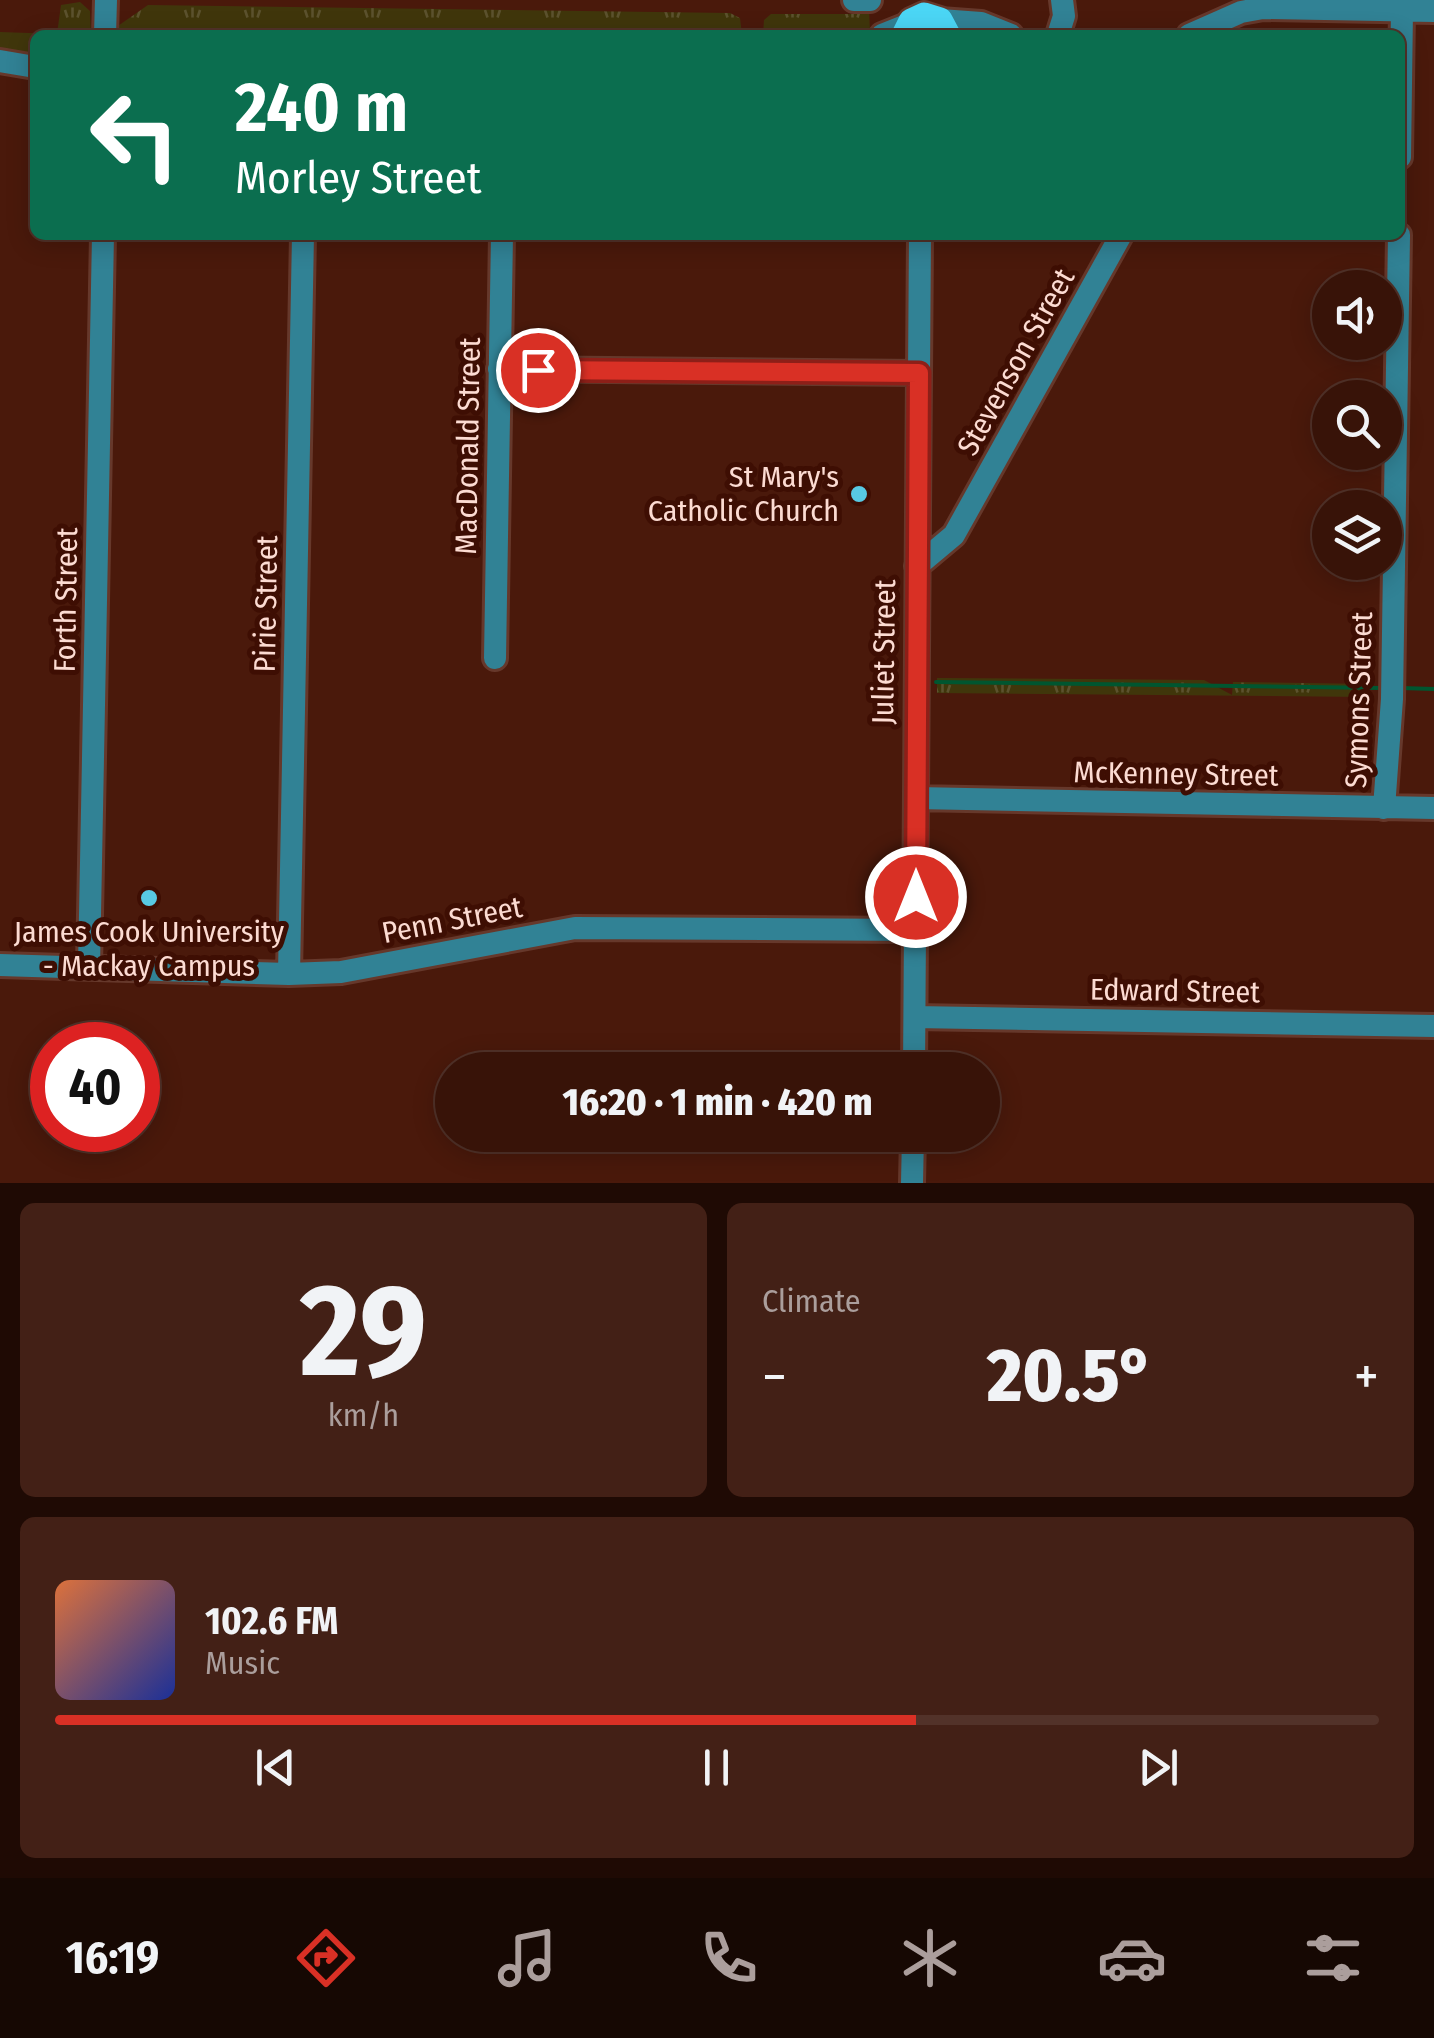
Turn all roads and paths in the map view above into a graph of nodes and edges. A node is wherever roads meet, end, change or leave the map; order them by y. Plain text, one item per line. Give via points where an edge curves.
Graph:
1 (106, 0) edge
2 (854, 0) edge
3 (870, 0) edge
4 (1061, 2) edge
5 (1402, 10) junction
6 (1434, 10) edge
7 (939, 18) edge
8 (908, 21) edge
9 (1224, 27) edge
10 (105, 30) edge
11 (998, 30) edge
12 (1049, 30) edge
13 (1060, 30) edge
14 (1402, 30) edge
15 (0, 61) edge
16 (30, 65) edge
17 (103, 240) edge
18 (303, 240) edge
19 (502, 240) edge
20 (920, 240) edge
21 (1117, 240) edge
22 (1399, 240) edge
23 (499, 370) junction
24 (919, 373) junction
25 (964, 518) junction
26 (918, 525) junction
27 (917, 566) junction
28 (495, 658) dead end
29 (916, 798) junction
30 (1384, 808) junction
31 (1434, 808) edge
32 (916, 930) junction
33 (0, 964) edge
34 (89, 967) junction
35 (289, 974) junction
36 (915, 1017) junction
37 (1434, 1026) edge
38 (914, 1052) edge
39 (913, 1152) edge
40 (912, 1183) edge

1 - 10 street
2 - 3 street
4 - 12 street
4 - 13 street
5 - 6 street
5 - 9 street via 1263,8
5 - 14 street
7 - 8 main road
7 - 11 street
15 - 16 street
17 - 34 street, Forth Street
18 - 35 street, Pirie Street
19 - 23 street, MacDonald Street
20 - 24 street, Juliet Street
21 - 25 street, Stevenson Street
22 - 30 street, Symons Street
23 - 24 street
23 - 28 street, MacDonald Street
24 - 26 street, Juliet Street
25 - 26 street via 948,530
25 - 27 street, Stevenson Street via 952,538
26 - 27 street, Juliet Street
27 - 29 street, Juliet Street
29 - 30 street, McKenney Street
29 - 32 street, Juliet Street
30 - 31 street, McKenney Street
32 - 35 street, Penn Street via 574,928 342,972
32 - 36 street, Juliet Street
33 - 34 street, Penn Street
34 - 35 street, Penn Street
36 - 37 street, Edward Street
36 - 38 street, Juliet Street
39 - 40 street

